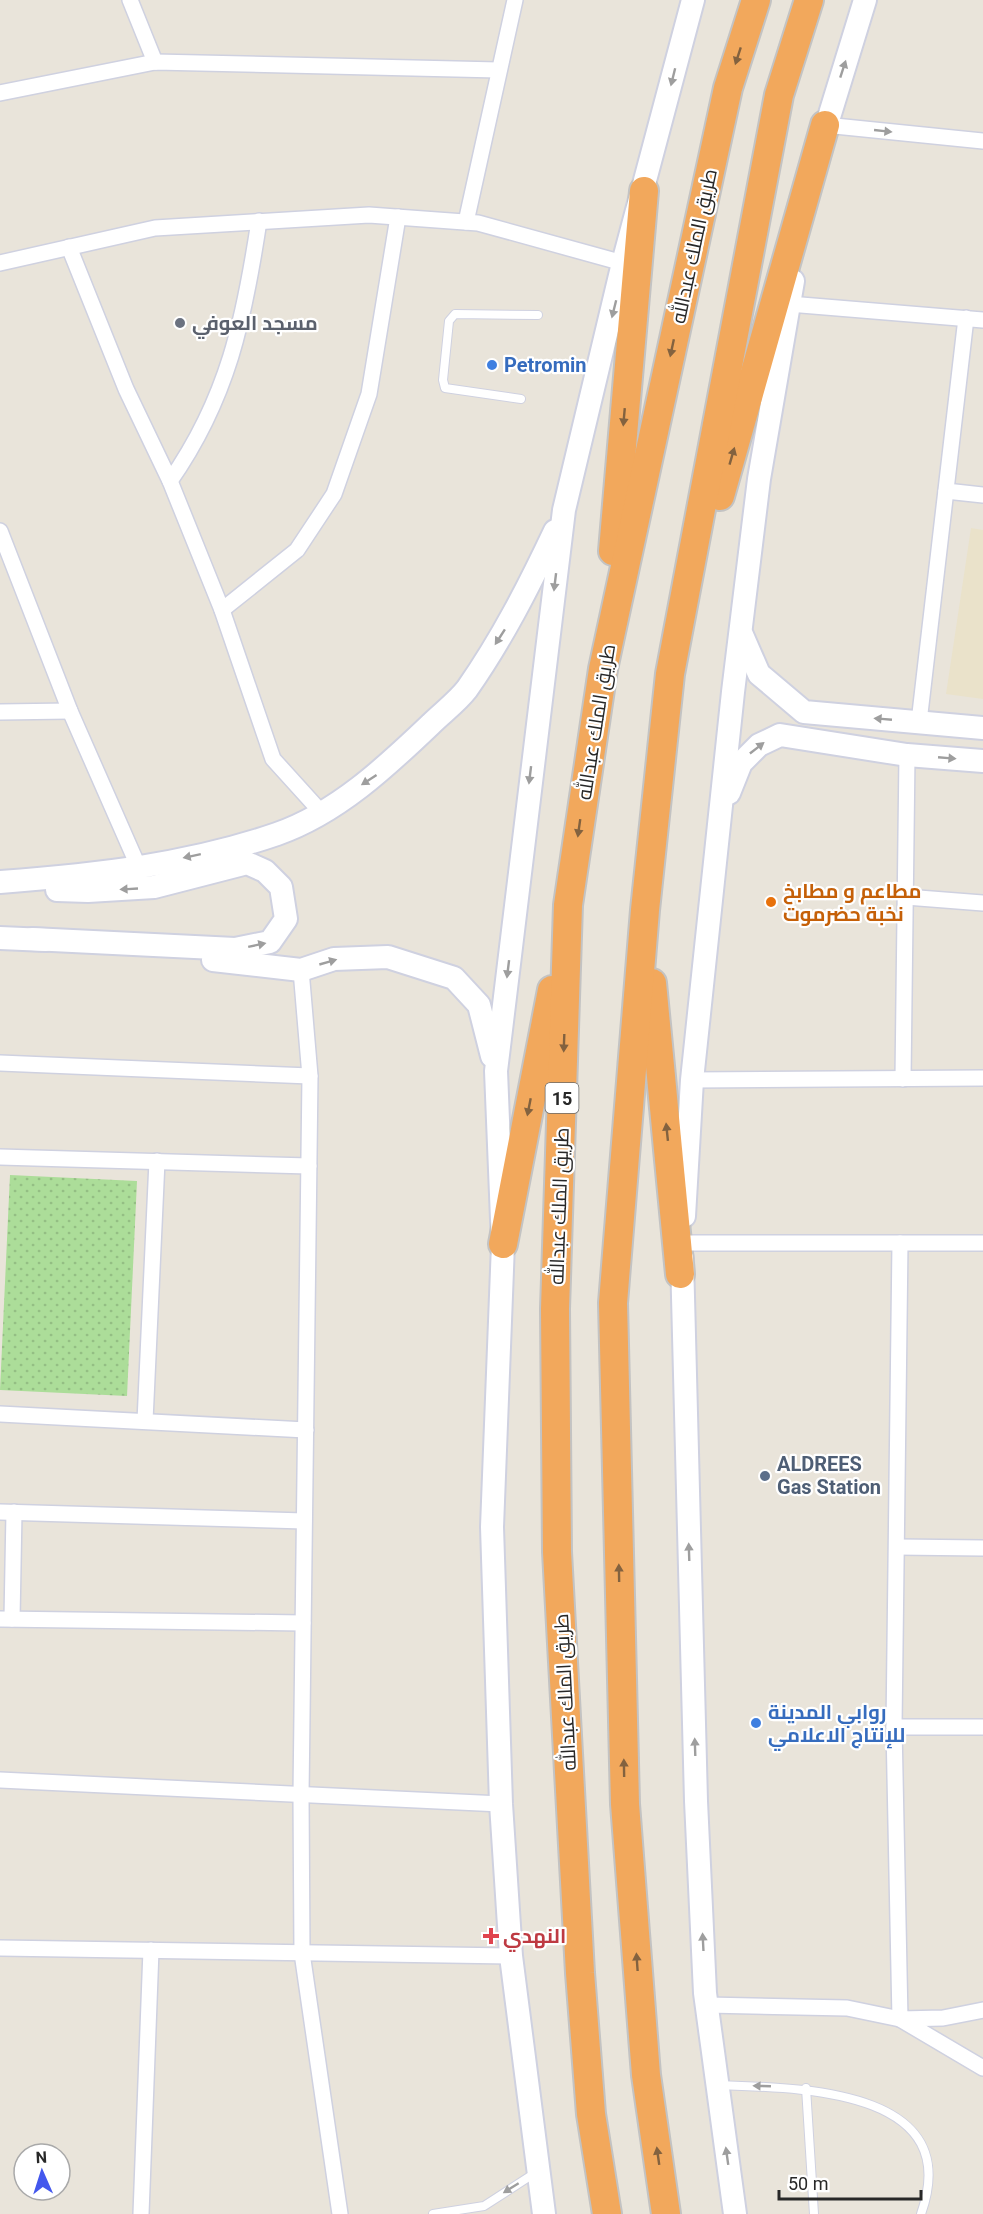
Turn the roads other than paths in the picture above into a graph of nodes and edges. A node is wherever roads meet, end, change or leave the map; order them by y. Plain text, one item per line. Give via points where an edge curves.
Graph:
1 (130, 0) edge
2 (515, 0) edge
3 (693, 0) edge
4 (756, 0) edge
5 (808, 0) edge
6 (865, 0) edge
7 (155, 62) junction
8 (498, 70) junction
9 (0, 93) edge
10 (825, 125) junction
11 (983, 141) edge
12 (644, 192) junction
13 (398, 217) junction
14 (259, 221) junction
15 (466, 222) junction
16 (69, 247) junction
17 (0, 263) edge
18 (623, 263) junction
19 (789, 304) junction
20 (538, 315) dead end
21 (966, 318) junction
22 (983, 320) edge
23 (521, 399) dead end
24 (170, 481) junction
25 (946, 491) junction
26 (983, 495) edge
27 (564, 510) junction
28 (0, 531) edge
29 (222, 610) junction
30 (742, 635) junction
31 (603, 669) junction
32 (670, 674) junction
33 (70, 711) junction
34 (0, 712) edge
35 (804, 712) junction
36 (919, 722) junction
37 (983, 728) edge
38 (802, 737) junction
39 (907, 754) junction
40 (983, 761) edge
41 (321, 812) junction
42 (719, 816) junction
43 (139, 868) junction
44 (0, 882) edge
45 (0, 887) edge
46 (906, 897) junction
47 (983, 903) edge
48 (568, 905) junction
49 (645, 910) junction
50 (0, 938) edge
51 (32, 939) junction
52 (301, 970) junction
53 (0, 1063) edge
54 (496, 1071) junction
55 (310, 1076) junction
56 (983, 1078) edge
57 (903, 1079) junction
58 (692, 1080) junction
59 (0, 1157) edge
60 (157, 1161) junction
61 (309, 1166) junction
62 (683, 1243) junction
63 (900, 1243) junction
64 (983, 1243) edge
65 (502, 1244) junction
66 (680, 1274) junction
67 (0, 1414) edge
68 (145, 1421) junction
69 (306, 1430) junction
70 (7, 1512) edge
71 (304, 1521) junction
72 (897, 1547) junction
73 (983, 1548) edge
74 (6, 1619) edge
75 (303, 1623) junction
76 (894, 1727) junction
77 (983, 1727) edge
78 (0, 1780) edge
79 (301, 1795) junction
80 (501, 1804) junction
81 (0, 1948) edge
82 (151, 1950) junction
83 (302, 1953) junction
84 (510, 1956) junction
85 (707, 2005) junction
86 (983, 2010) edge
87 (900, 2019) junction
88 (983, 2068) edge
89 (718, 2085) junction
90 (806, 2088) junction
91 (538, 2171) junction
92 (484, 2210) edge
93 (141, 2214) edge
94 (340, 2214) edge
95 (433, 2214) edge
96 (544, 2214) edge
97 (607, 2214) edge
98 (666, 2214) edge
99 (735, 2214) edge
100 (814, 2214) edge
101 (921, 2214) edge

1 - 7 street
2 - 8 street
3 -> 12 main road
4 -> 31 highway, طريق الملك عبدالله / 15 via 728,88
5 - 32 highway via 779,95
10 -> 6 main road
7 - 8 street
7 - 9 street
8 - 15 street
10 -> 11 street
10 - 19 main road
32 -> 10 highway
12 - 18 main road
12 -> 31 highway
13 - 14 street
13 - 15 street
13 - 29 street via 369,394 333,494 297,550
14 - 16 street via 155,228
14 - 24 street via 247,298 222,388 192,451
15 - 18 street
16 - 17 street
16 - 24 street via 126,389
18 -> 27 main road
19 - 21 street
19 - 30 main road via 759,479
20 - 23 lane via 455,314 449,321 445,388
21 - 22 street
21 - 25 street
24 - 29 street
25 - 26 street
25 - 36 street
27 -> 41 main road via 520,606 465,692 379,774
27 -> 54 main road
28 - 33 street
29 - 41 street via 273,759
30 - 35 main road via 759,674
30 - 42 main road
31 -> 48 highway, طريق الملك عبدالله / 15
32 - 49 highway
33 - 34 street
33 - 43 street
36 -> 35 main road
35 - 38 main road
36 - 37 main road
38 - 39 main road
42 -> 38 main road via 741,763 759,745 780,735
39 -> 40 main road
39 - 46 street
41 -> 43 main road via 279,833
42 - 58 main road
43 - 44 main road
51 -> 45 main road via 235,950 270,942 286,919 281,888 265,871 247,863 154,887 88,891
46 - 47 street
46 - 57 street
48 -> 65 highway
48 -> 97 highway, طريق الملك عبدالله / 15 via 555,1309 557,1552 580,1973 591,2114
66 -> 49 highway
98 -> 49 highway via 646,2075 625,1804 614,1314
50 - 51 main road
51 - 52 main road
52 -> 54 main road via 334,959 388,957 454,978 479,1005
52 - 55 street
53 - 55 street
54 - 65 main road
55 - 61 street
56 - 57 street
57 - 58 street
58 - 62 main road
59 - 60 street
60 - 61 street
60 - 68 street
61 - 69 street
62 - 63 street
62 - 66 main road
63 - 64 street
63 - 72 street
65 - 80 main road via 492,1527
85 -> 66 main road via 696,1801
67 - 68 street
68 - 69 street
69 - 71 street
70 - 71 street
70 - 74 street
71 - 75 street
72 - 73 street
72 - 76 street
74 - 75 street
75 - 79 street
76 - 77 street
76 - 87 street
78 - 79 street
79 - 80 street
79 - 83 street
80 - 84 main road
81 - 82 street
82 - 83 street
82 - 93 street
83 - 84 street
83 - 94 street
84 - 91 main road
85 - 87 street via 846,2008
85 - 89 main road
86 - 87 street via 943,2018
87 - 88 street
90 -> 89 lane
99 -> 89 main road
90 - 100 lane
90 - 101 lane via 838,2093 879,2108 909,2128 921,2142 927,2163 926,2198
91 -> 92 lane
91 - 96 main road
92 - 95 lane

